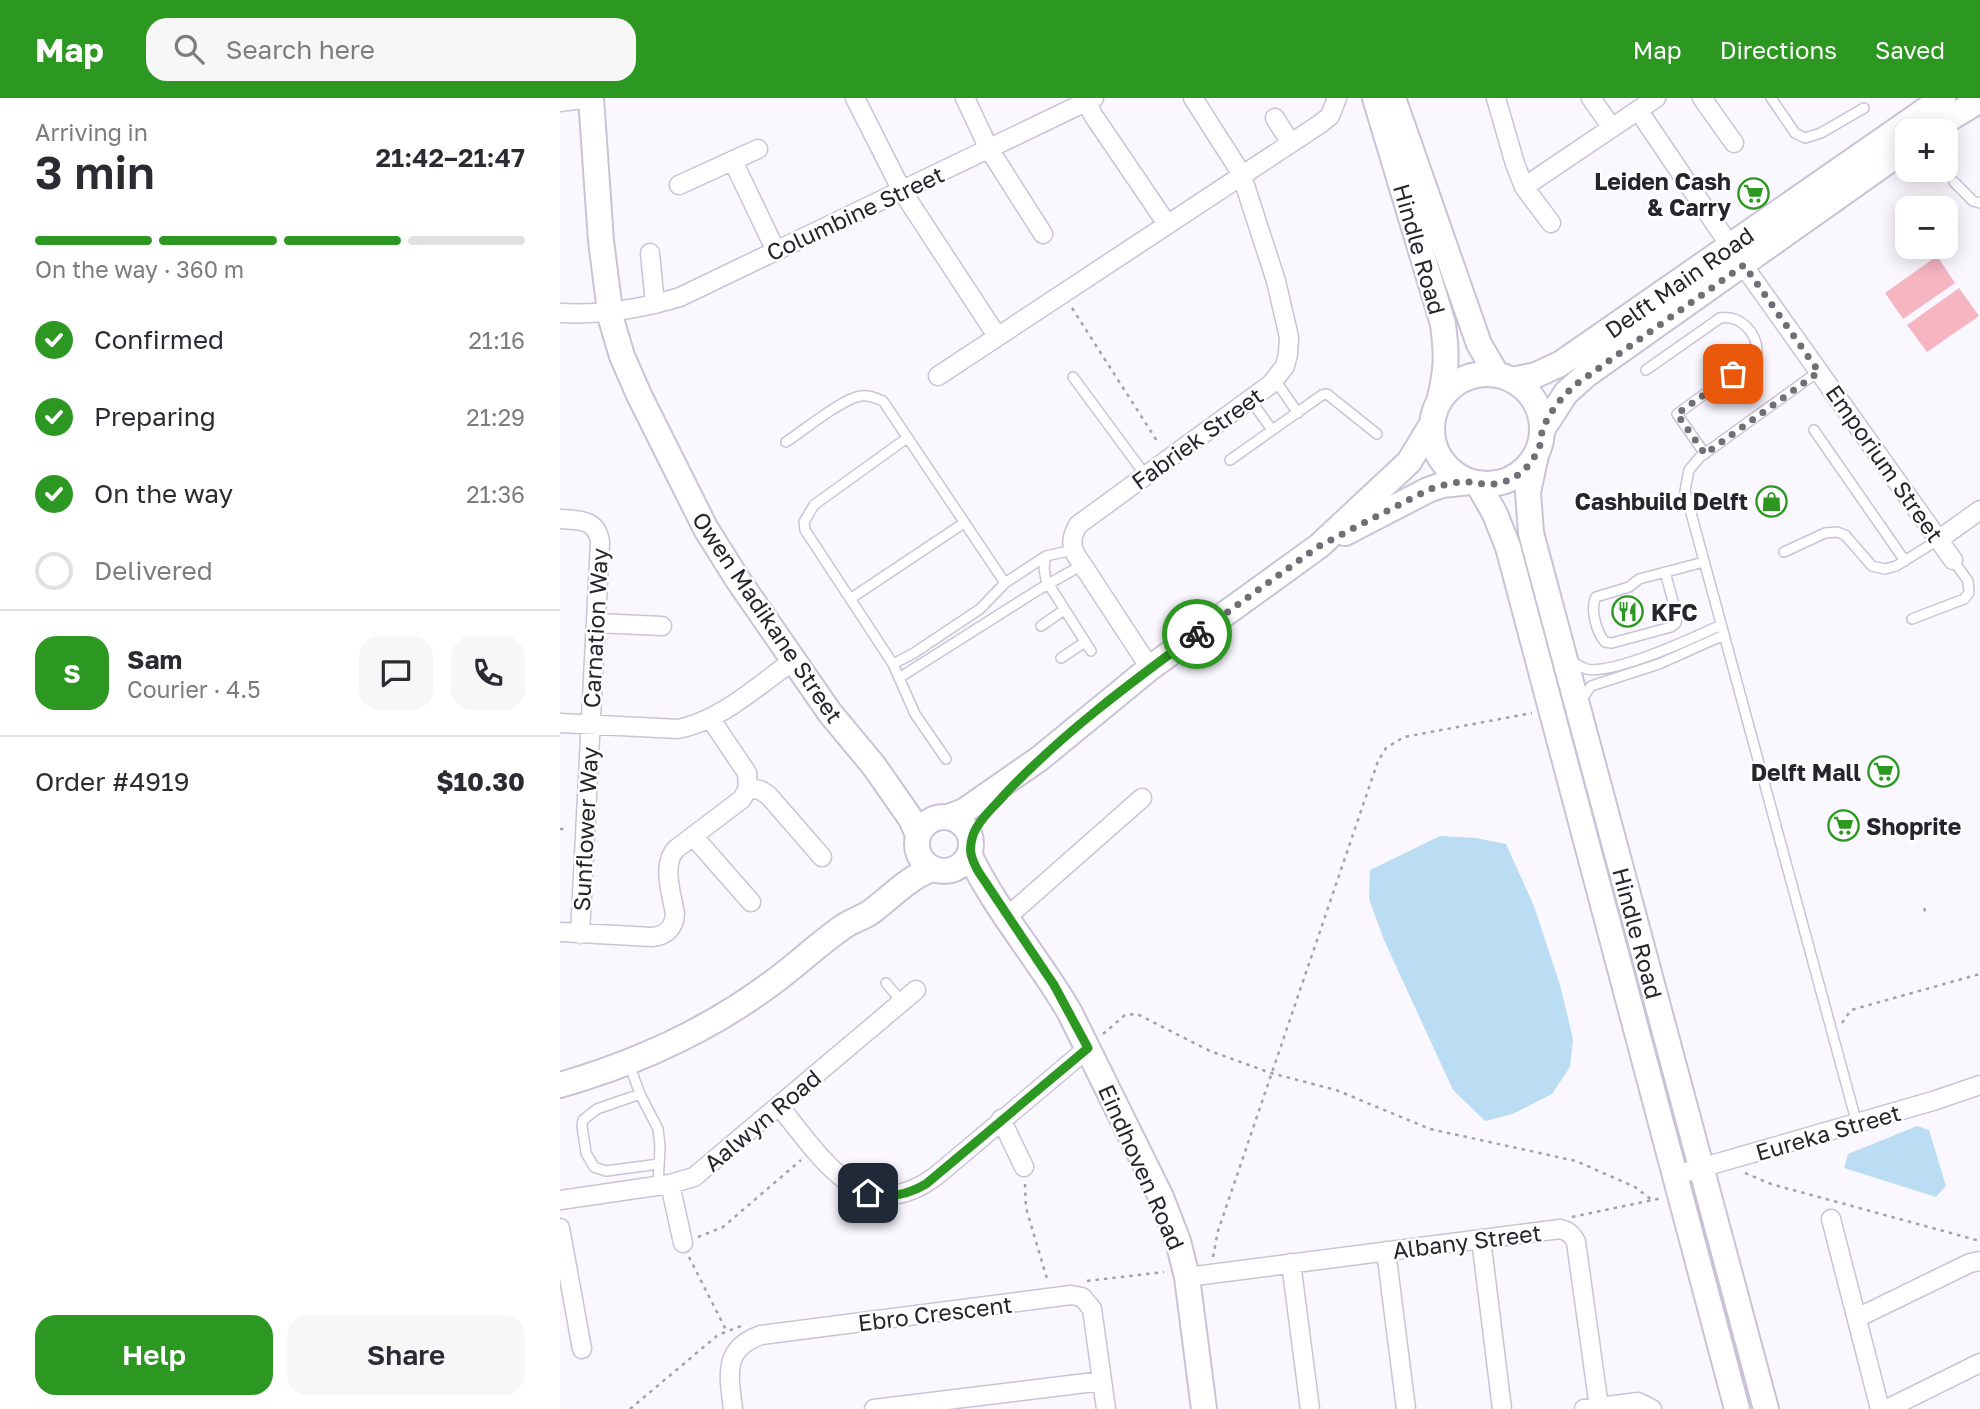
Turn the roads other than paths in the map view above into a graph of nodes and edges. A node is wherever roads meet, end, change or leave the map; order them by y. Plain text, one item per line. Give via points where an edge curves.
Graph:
1 (590, 98) edge
2 (855, 98) edge
3 (965, 98) edge
4 (1193, 98) edge
5 (1337, 98) edge
6 (1375, 98) edge
7 (1393, 98) edge
8 (1496, 98) edge
9 (1591, 98) edge
10 (1656, 98) edge
11 (1702, 98) edge
12 (1771, 98) edge
13 (1943, 98) edge
14 (1088, 99) edge
15 (1980, 100) edge
16 (560, 102) edge
17 (1864, 108) dead end
18 (1638, 110) junction
19 (1275, 118) dead end
20 (1923, 119) edge
21 (1949, 119) edge
22 (1612, 128) junction
23 (1290, 142) junction
24 (1734, 143) dead end
25 (1895, 145) edge
26 (758, 149) dead end
27 (989, 149) junction
28 (733, 161) junction
29 (1241, 173) junction
30 (1955, 182) dead end
31 (679, 185) dead end
32 (1524, 187) junction
33 (902, 191) junction
34 (1980, 203) edge
35 (1551, 223) dead end
36 (1167, 224) junction
37 (1043, 234) dead end
38 (776, 251) junction
39 (650, 253) dead end
40 (1737, 255) junction
41 (654, 304) junction
42 (610, 311) junction
43 (560, 313) edge
44 (997, 336) junction
45 (1646, 370) dead end
46 (1819, 372) junction
47 (938, 376) dead end
48 (1073, 377) dead end
49 (1504, 378) junction
50 (1275, 380) junction
51 (1250, 400) junction
52 (1298, 412) junction
53 (1436, 413) junction
54 (1272, 430) junction
55 (1542, 430) junction
56 (1814, 430) dead end
57 (1377, 434) dead end
58 (908, 438) junction
59 (786, 442) dead end
60 (1536, 454) junction
61 (1705, 454) junction
62 (1230, 460) dead end
63 (1146, 476) junction
64 (1474, 483) junction
65 (1980, 510) edge
66 (560, 519) edge
67 (964, 523) junction
68 (1938, 540) junction
69 (1319, 546) junction
70 (1784, 552) dead end
71 (1046, 556) junction
72 (1078, 557) junction
73 (1953, 560) joint
74 (1905, 561) junction
75 (1704, 562) junction
76 (1665, 572) junction
77 (1005, 583) junction
78 (1048, 584) junction
79 (850, 599) junction
80 (1064, 610) junction
81 (1912, 619) dead end
82 (596, 623) junction
83 (1721, 625) junction
84 (662, 626) dead end
85 (1041, 626) dead end
86 (1724, 635) junction
87 (1085, 642) junction
88 (1091, 651) dead end
89 (1562, 653) junction
90 (1060, 658) dead end
91 (793, 661) junction
92 (893, 664) junction
93 (1150, 668) junction
94 (899, 678) junction
95 (1579, 714) junction
96 (710, 718) junction
97 (560, 723) edge
98 (591, 724) junction
99 (946, 759) dead end
100 (1039, 759) junction
101 (874, 766) junction
102 (748, 788) junction
103 (1142, 798) dead end
104 (944, 817) junction
105 (693, 836) junction
106 (917, 839) junction
107 (970, 849) junction
108 (822, 857) dead end
109 (938, 870) junction
110 (751, 902) dead end
111 (1005, 913) junction
112 (844, 926) junction
113 (560, 932) edge
114 (580, 934) junction
115 (886, 983) dead end
116 (916, 990) dead end
117 (902, 1002) junction
118 (1088, 1048) junction
119 (628, 1062) junction
120 (1980, 1084) edge
121 (560, 1085) edge
122 (640, 1094) junction
123 (779, 1106) junction
124 (1001, 1119) junction
125 (1857, 1124) junction
126 (659, 1164) junction
127 (1024, 1167) road end
128 (1701, 1168) junction
129 (664, 1185) junction
130 (1671, 1186) junction
131 (560, 1200) edge
132 (1831, 1219) dead end
133 (560, 1228) edge
134 (1481, 1239) junction
135 (683, 1243) road end
136 (1386, 1251) junction
137 (1980, 1261) edge
138 (1291, 1263) junction
139 (1198, 1275) junction
140 (1857, 1318) junction
141 (582, 1349) dead end
142 (1980, 1363) edge
143 (1102, 1381) junction
144 (1591, 1408) edge
145 (733, 1409) edge
146 (874, 1409) edge
147 (1106, 1409) edge
148 (1203, 1409) edge
149 (1310, 1409) edge
150 (1406, 1409) edge
151 (1502, 1409) edge
152 (1652, 1409) edge
153 (1737, 1409) edge
154 (1766, 1409) edge
155 (1880, 1409) edge
156 (1886, 1409) edge

1 - 16 street
1 - 42 street, Owen Madikane Street
2 - 33 street
3 - 27 street
4 - 29 street, Fabriek Street
5 - 23 street via 1330,116
6 - 53 street, Hindle Road via 1443,324 1447,372
7 - 49 street, Hindle Road via 1479,344
8 - 32 street
9 - 22 street
10 - 18 street
11 - 24 street
12 - 17 lane via 1795,133 1805,138
13 - 20 street, Delft Main Road
14 - 27 street, Columbine Street
14 - 36 street
15 - 21 street
18 - 22 street
18 - 40 street, Emporium Street
19 - 23 street
22 - 32 street
23 - 29 street
25 - 40 street, Delft Main Road
26 - 28 street
27 - 33 street, Columbine Street
27 - 37 street
28 - 31 street
28 - 38 street
29 - 36 street
29 - 50 street, Fabriek Street via 1289,337 1289,354
30 - 34 lane
32 - 35 street
33 - 38 street, Columbine Street
33 - 44 street
36 - 44 street
38 - 41 street, Columbine Street via 698,289
39 - 41 street
40 - 46 street, Emporium Street
40 - 49 street, Delft Main Road via 1560,363 1536,375
40 - 55 street, Delft Main Road via 1586,375 1566,393
41 - 42 street, Columbine Street
42 - 43 street, Columbine Street
42 - 91 street, Owen Madikane Street via 613,331 639,395 706,529
44 - 47 street
45 - 61 lane via 1720,318 1739,320 1755,340 1757,351 1752,360 1677,414
46 - 61 lane
46 - 68 street, Emporium Street
48 - 63 lane
49 - 53 street via 1480,374 1464,379 1450,388
49 - 55 street via 1534,401
50 - 51 street, Fabriek Street
50 - 52 lane
51 - 54 lane
51 - 63 street, Fabriek Street
52 - 54 lane
52 - 57 lane via 1327,394
53 - 64 street via 1433,439 1441,460 1457,476
53 - 69 street via 1409,462
54 - 62 lane
55 - 60 street
56 - 74 lane
58 - 59 lane via 883,401 862,396
58 - 67 lane
58 - 79 lane via 814,505 805,517 805,530
60 - 64 street via 1516,477 1497,484
60 - 89 street, Hindle Road via 1528,492 1531,533
61 - 75 lane via 1689,470 1685,491
63 - 72 street, Fabriek Street via 1078,525 1072,539
64 - 69 street via 1428,490
64 - 130 street, Hindle Road via 1495,514 1508,547
65 - 68 street
66 - 82 street, Carnation Way via 587,522 597,530
67 - 77 lane
67 - 79 lane
68 - 73 street, Emporium Street
68 - 74 lane
69 - 93 street
70 - 74 lane via 1831,531 1845,536 1872,566 1891,569
71 - 72 lane
71 - 77 lane
71 - 78 lane
72 - 78 lane
72 - 93 street
73 - 81 lane via 1968,581 1969,593
75 - 76 lane
75 - 83 lane
76 - 76 lane via 1676,623 1605,642 1593,609 1596,597
77 - 92 lane via 980,609
78 - 80 lane
78 - 94 lane
79 - 92 lane
80 - 85 lane
80 - 87 lane
82 - 84 street
82 - 98 street, Carnation Way
83 - 86 lane
83 - 89 lane via 1654,654 1606,668 1586,669
86 - 95 lane via 1659,664 1591,686
86 - 125 lane
87 - 88 lane
87 - 90 lane
89 - 95 street, Hindle Road
91 - 96 street
91 - 101 street, Owen Madikane Street
92 - 94 lane
93 - 100 street
94 - 99 lane via 915,714
95 - 128 street, Hindle Road
96 - 98 street via 678,729
96 - 102 street via 747,773
97 - 98 street
98 - 114 street, Sunflower Way
100 - 104 street via 972,805
100 - 107 street via 978,824
101 - 104 street, Owen Madikane Street
101 - 106 street, Owen Madikane Street via 911,819
102 - 105 street via 742,799
102 - 108 street via 768,795
103 - 111 street
104 - 106 street via 923,827
104 - 107 street via 964,827
105 - 110 street
105 - 114 street via 672,852 668,862 675,914 669,931 652,937
106 - 109 street via 920,858
106 - 112 street via 900,869 860,904
107 - 109 street via 960,866
107 - 111 street, Eindhoven Road via 980,876
109 - 111 street, Eindhoven Road via 964,881
109 - 112 street via 909,881 868,914
111 - 118 street, Eindhoven Road via 1054,985
112 - 119 street via 737,1008 693,1034
113 - 114 street
115 - 117 lane
116 - 117 street, Aalwyn Road
117 - 123 street, Aalwyn Road
118 - 124 street
118 - 139 street, Eindhoven Road
119 - 121 street
119 - 122 lane
120 - 125 street, Eureka Street
122 - 126 lane via 658,1129
122 - 126 lane via 585,1117 586,1153 594,1167 606,1171
123 - 124 street via 852,1186 891,1196 926,1184
123 - 129 street, Aalwyn Road via 701,1172
124 - 127 street
125 - 128 street, Eureka Street
126 - 129 lane
128 - 130 street, Eureka Street
128 - 154 street, Hindle Road
129 - 131 street, Aalwyn Road
129 - 135 street
130 - 153 street, Hindle Road
132 - 140 street
133 - 141 street
134 - 136 street, Albany Street
134 - 144 street, Albany Street via 1560,1229 1574,1237
134 - 151 street
136 - 138 street, Albany Street
136 - 150 street
137 - 140 street
138 - 139 street, Albany Street
138 - 149 street
139 - 148 street, Eindhoven Road
140 - 155 street
142 - 156 street
143 - 145 street, Ebro Crescent via 1090,1304 1076,1296 1053,1297 761,1335 738,1349 728,1373
143 - 146 street
143 - 147 street, Ebro Crescent
144 - 152 street via 1638,1402

